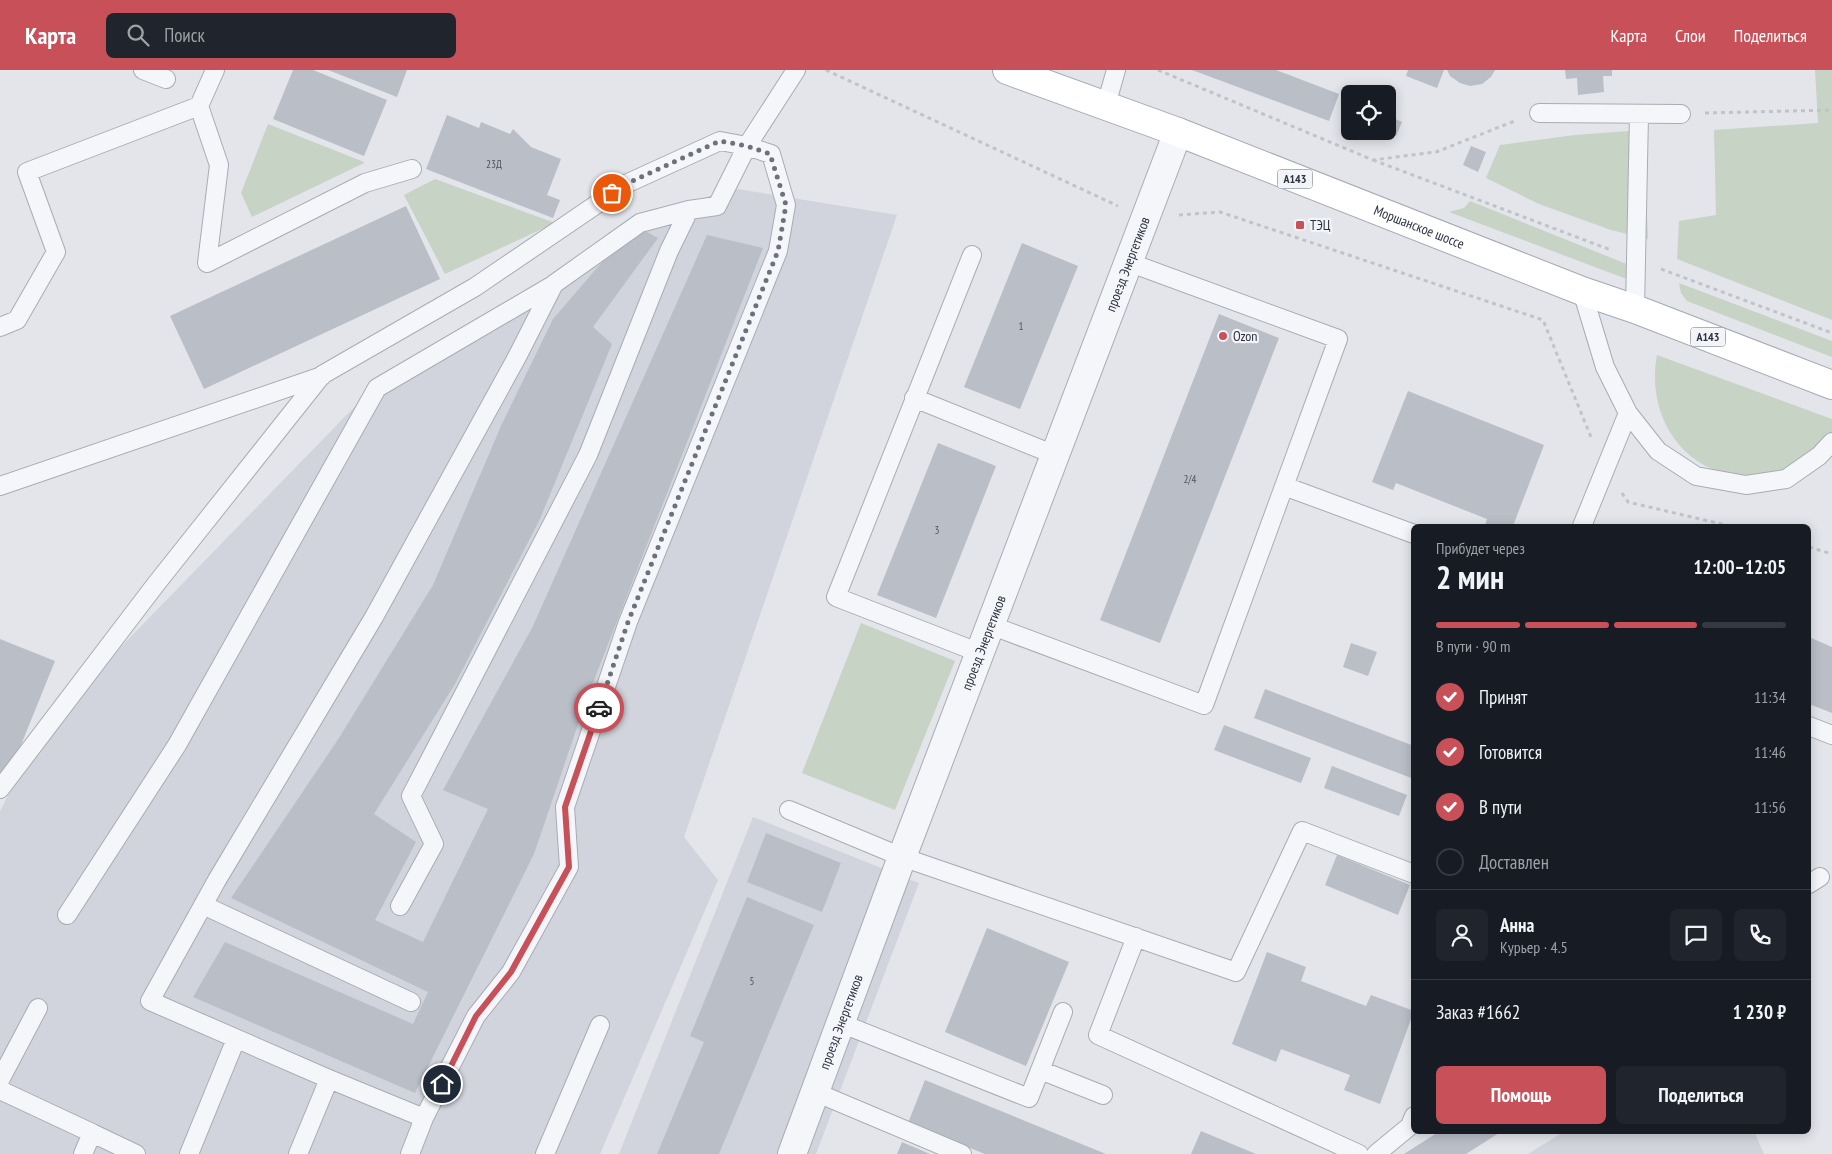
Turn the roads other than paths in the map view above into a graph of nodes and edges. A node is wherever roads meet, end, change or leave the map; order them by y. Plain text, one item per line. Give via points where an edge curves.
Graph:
1 (143, 70) edge
2 (215, 70) edge
3 (796, 70) edge
4 (1007, 70) edge
5 (1116, 70) edge
6 (166, 79) dead end
7 (1106, 105) junction
8 (199, 106) junction
9 (1539, 114) road end
10 (1681, 114) road end
11 (1639, 115) junction
12 (1178, 132) junction
13 (747, 146) junction
14 (412, 169) dead end
15 (689, 210) junction
16 (972, 255) dead end
17 (1128, 262) junction
18 (554, 284) junction
19 (1582, 291) junction
20 (1635, 309) junction
21 (0, 327) edge
22 (322, 375) junction
23 (1832, 385) edge
24 (914, 398) junction
25 (1628, 413) junction
26 (1832, 442) edge
27 (1055, 455) junction
28 (0, 486) edge
29 (1284, 486) junction
30 (1583, 524) edge
31 (1411, 533) edge
32 (990, 625) junction
33 (980, 652) junction
34 (1811, 727) edge
35 (1832, 735) edge
36 (0, 789) edge
37 (788, 810) dead end
38 (902, 857) junction
39 (1411, 873) edge
40 (203, 905) junction
41 (400, 906) dead end
42 (67, 916) dead end
43 (1136, 937) junction
44 (411, 1002) dead end
45 (38, 1008) dead end
46 (1062, 1012) dead end
47 (840, 1023) junction
48 (600, 1025) dead end
49 (236, 1039) junction
50 (1040, 1070) junction
51 (330, 1079) junction
52 (0, 1080) edge
53 (0, 1090) edge
54 (815, 1092) junction
55 (1103, 1095) dead end
56 (424, 1118) junction
57 (1411, 1123) edge
58 (92, 1132) junction
59 (83, 1154) edge
60 (136, 1154) edge
61 (189, 1154) edge
62 (298, 1154) edge
63 (410, 1154) edge
64 (545, 1154) edge
65 (792, 1154) edge
66 (962, 1154) edge
67 (1359, 1154) edge
68 (1376, 1154) edge

1 - 6 lane
2 - 8 lane
3 - 13 lane
4 - 7 main road, Моршанское шоссе / А143
5 - 7 lane
7 - 12 main road, Моршанское шоссе / А143
8 - 14 lane via 220,165 207,263 365,184
8 - 21 lane via 27,172 56,252 17,320
9 - 11 lane
10 - 11 lane
11 - 20 lane
12 - 17 street, проезд Энергетиков
12 - 19 main road, Моршанское шоссе / А143
13 - 15 lane via 717,206
13 - 22 lane via 720,141 628,183 475,287
13 - 56 lane via 770,154 786,205 778,251 628,622 565,807 569,867 511,972 476,1016
15 - 18 lane via 640,223
15 - 41 lane via 669,251 588,455 411,796 434,844
16 - 24 lane
17 - 27 street, проезд Энергетиков
17 - 29 lane via 1338,339
18 - 40 lane via 374,617
18 - 42 lane via 377,388 177,745
19 - 20 main road, Моршанское шоссе / А143
19 - 25 lane via 1605,367
20 - 23 main road, Моршанское шоссе / А143
22 - 28 lane
22 - 36 lane via 156,584
24 - 27 lane
24 - 33 lane via 836,597
25 - 26 lane via 1658,451 1696,476 1746,486 1786,479 1819,456
25 - 30 lane
27 - 32 street, проезд Энергетиков
29 - 31 lane
29 - 32 lane via 1204,705
32 - 33 street, проезд Энергетиков
33 - 38 street, проезд Энергетиков
34 - 35 lane
37 - 38 lane
38 - 43 lane
38 - 47 street, проезд Энергетиков
39 - 43 lane via 1302,831 1236,972
40 - 44 lane
40 - 49 lane via 150,1001
43 - 67 lane via 1098,1036
45 - 52 lane
46 - 50 lane
47 - 50 lane via 1029,1098
47 - 54 street, проезд Энергетиков
48 - 64 lane
49 - 51 lane
49 - 61 lane
50 - 55 lane
51 - 56 lane
51 - 62 lane
53 - 58 lane
54 - 65 street, проезд Энергетиков
54 - 66 lane
56 - 63 lane
57 - 68 lane
58 - 59 lane
58 - 60 lane

